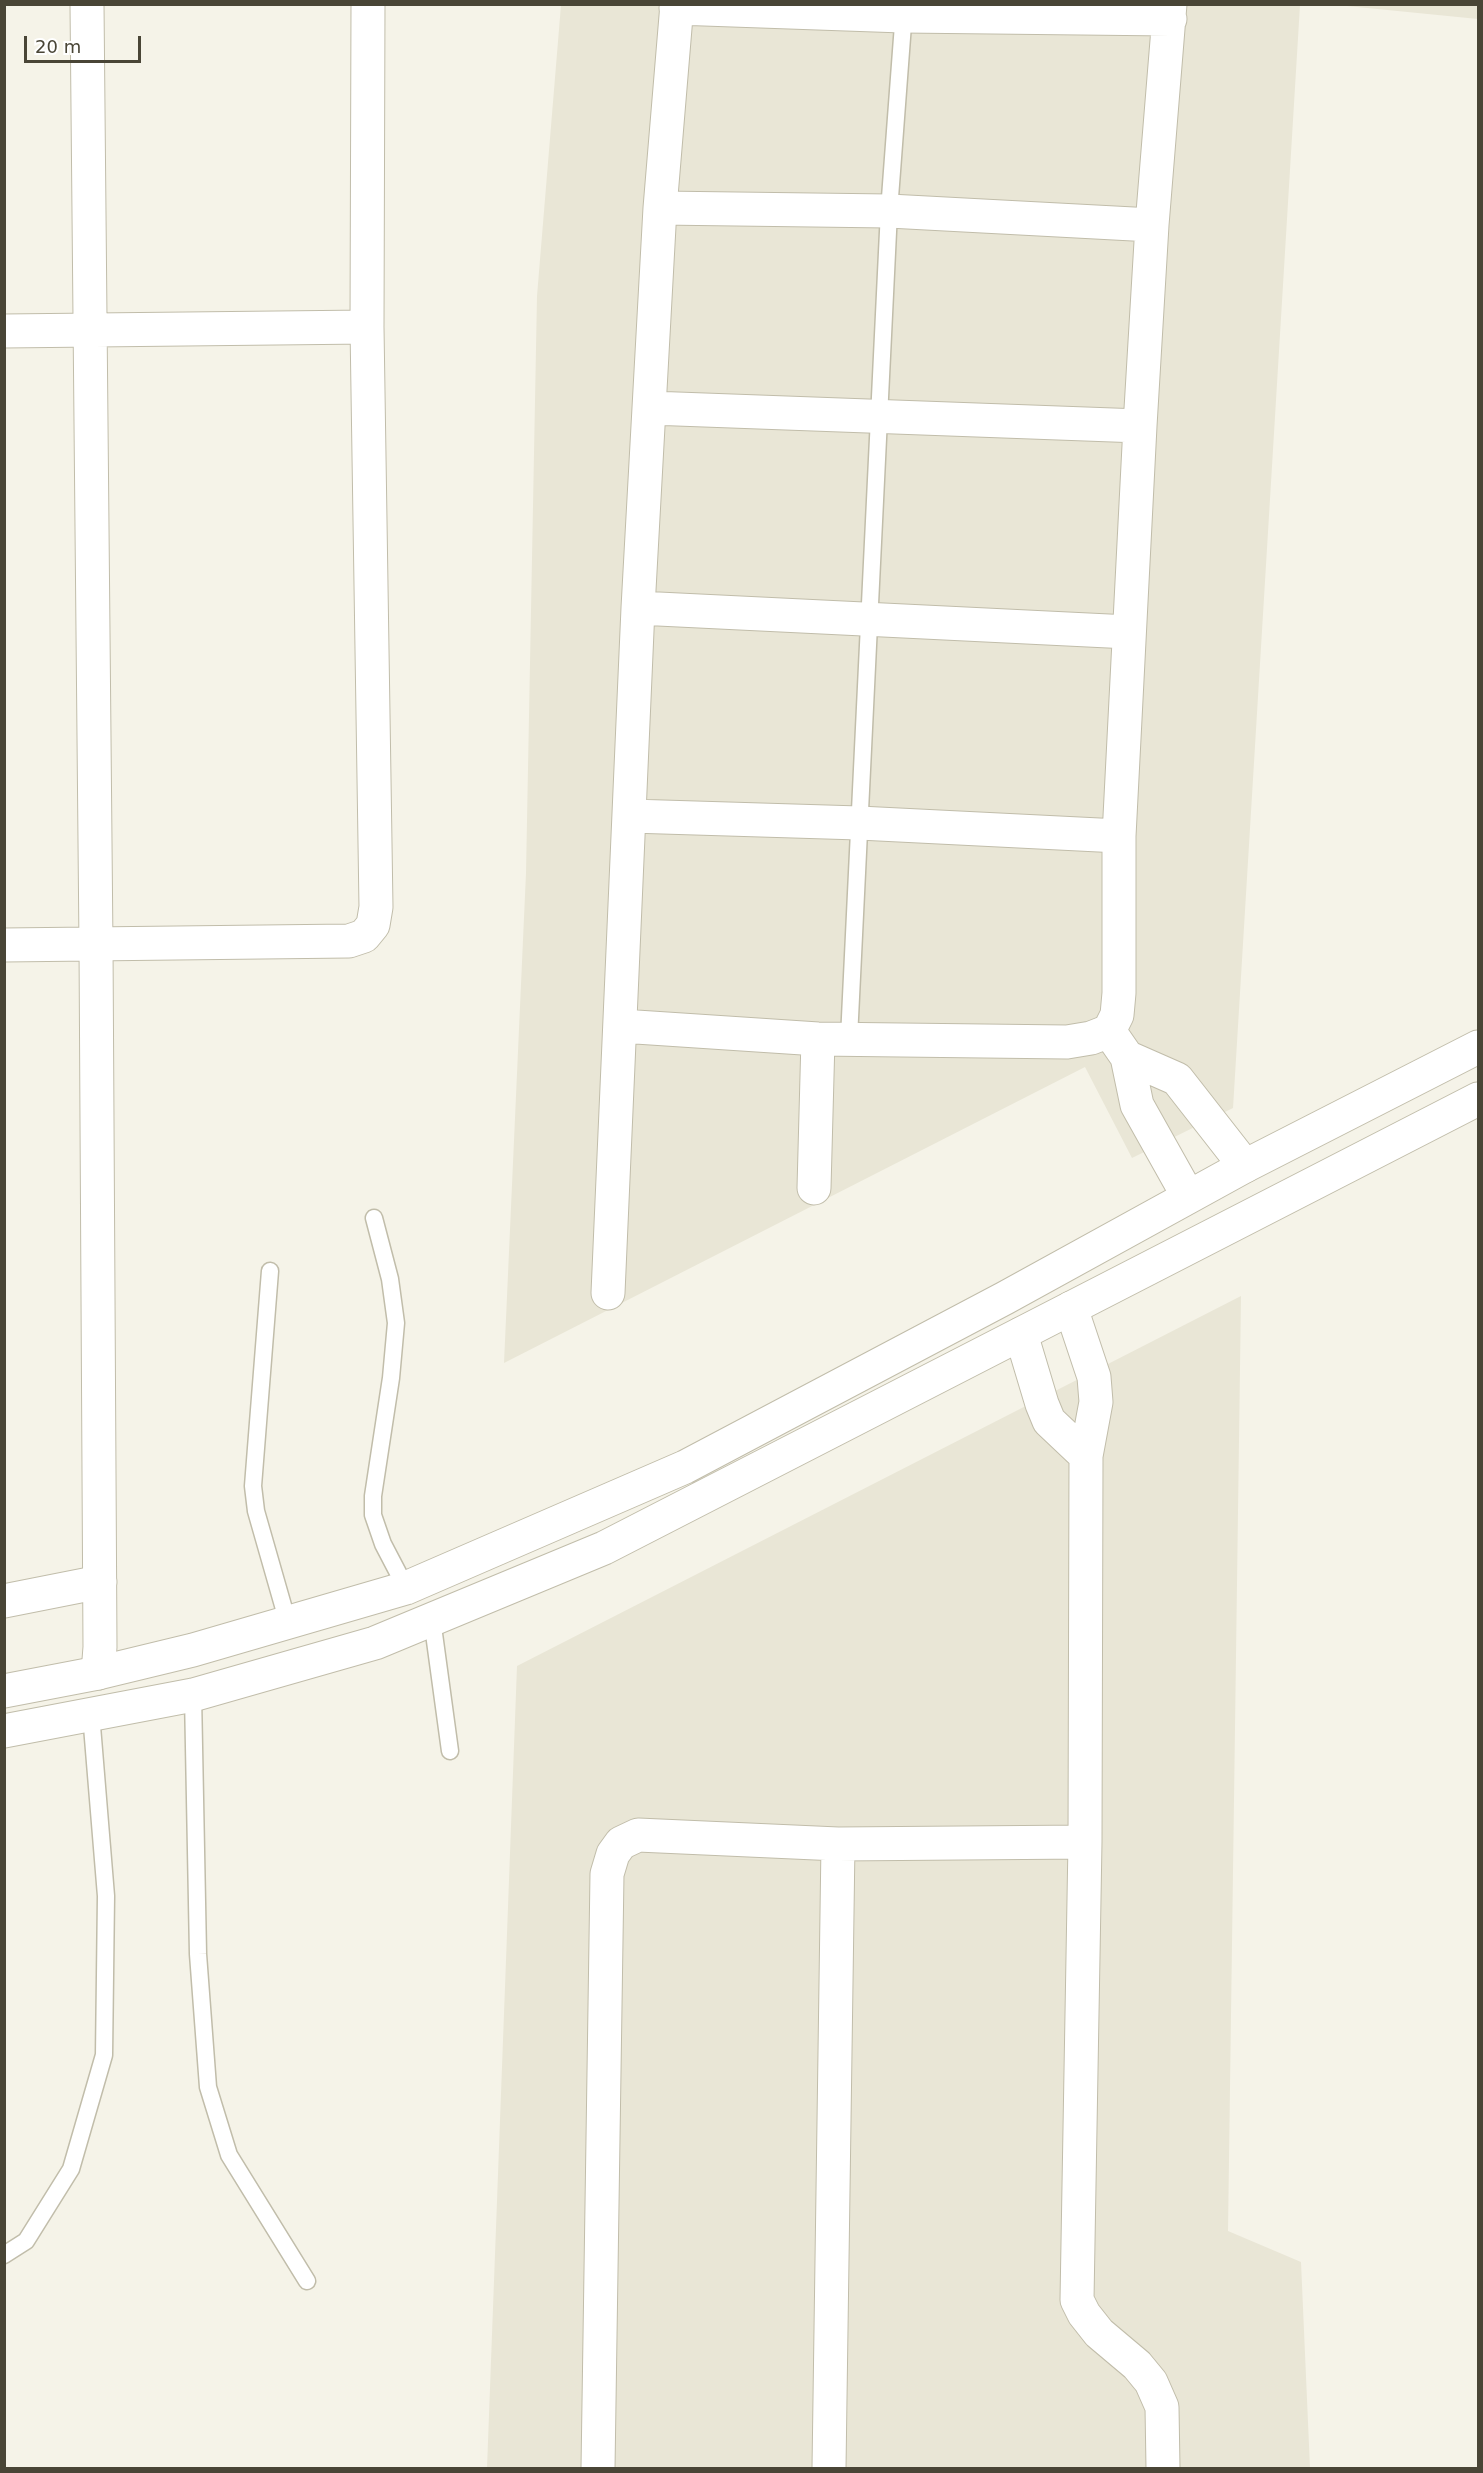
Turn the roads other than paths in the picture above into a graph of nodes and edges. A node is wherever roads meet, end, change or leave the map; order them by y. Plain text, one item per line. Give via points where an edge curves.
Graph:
1 (87, 4) edge
2 (368, 4) edge
3 (677, 6) edge
4 (904, 10) edge
5 (1170, 12) edge
6 (660, 208) junction
7 (889, 211) junction
8 (1152, 225) junction
9 (368, 327) junction
10 (4, 330) edge
11 (90, 330) junction
12 (650, 408) junction
13 (879, 418) junction
14 (1140, 426) junction
15 (638, 608) junction
16 (867, 620) junction
17 (1129, 632) junction
18 (630, 816) junction
19 (859, 823) junction
20 (1119, 836) junction
21 (4, 945) edge
22 (96, 945) junction
23 (621, 1026) junction
24 (834, 1038) junction
25 (1118, 1044) junction
26 (1479, 1047) edge
27 (1479, 1099) edge
28 (1245, 1166) junction
29 (814, 1188) dead end
30 (1188, 1196) junction
31 (374, 1218) dead end
32 (270, 1271) dead end
33 (608, 1293) dead end
34 (1071, 1308) junction
35 (1021, 1334) junction
36 (1086, 1456) junction
37 (99, 1582) junction
38 (406, 1588) junction
39 (4, 1601) edge
40 (432, 1619) junction
41 (288, 1623) junction
42 (98, 1674) junction
43 (4, 1691) edge
44 (192, 1695) junction
45 (91, 1714) junction
46 (4, 1731) edge
47 (450, 1751) dead end
48 (1085, 1842) junction
49 (838, 1844) junction
50 (4, 2255) edge
51 (307, 2281) dead end
52 (598, 2469) edge
53 (828, 2469) edge
54 (1163, 2469) edge

1 - 11 street
2 - 9 street
3 - 4 street
3 - 6 street
4 - 5 street
4 - 7 lane
5 - 8 street
6 - 7 street
6 - 12 street
7 - 8 street
7 - 13 lane
8 - 14 street
9 - 11 street
9 - 22 street via 374,926 364,936 349,940
10 - 11 street
11 - 22 street
12 - 13 street
12 - 15 street
13 - 14 street
13 - 16 lane
14 - 17 street
15 - 16 street
15 - 18 street
16 - 17 street
16 - 19 lane
17 - 20 street
18 - 19 street
18 - 23 street
19 - 20 street
19 - 24 lane
20 - 25 street
21 - 22 street
22 - 37 street
23 - 24 street
23 - 33 street
24 - 25 street via 1067,1042 1091,1038
24 - 29 street
25 - 28 street via 1177,1079
25 - 30 street via 1137,1105
26 - 28 street
27 - 34 street
28 - 30 street
30 - 38 street via 685,1467
31 - 38 lane via 390,1279 396,1323 373,1515
32 - 41 lane via 253,1486 256,1511
34 - 35 street
34 - 36 street via 1094,1377 1096,1402
35 - 36 street via 1049,1421
35 - 40 street via 604,1548
36 - 48 street
37 - 39 street
37 - 42 street
38 - 41 street
40 - 44 street via 375,1643
40 - 47 lane
41 - 42 street
42 - 43 street
44 - 45 street
44 - 51 lane via 198,1954 208,2087 230,2155
45 - 46 street
45 - 50 lane via 106,1896 104,2055 71,2169 27,2241
48 - 49 street
48 - 54 street via 1077,2300 1099,2333 1151,2382 1162,2407
49 - 52 street via 638,1835 621,1843 613,1854 607,1874
49 - 53 street

